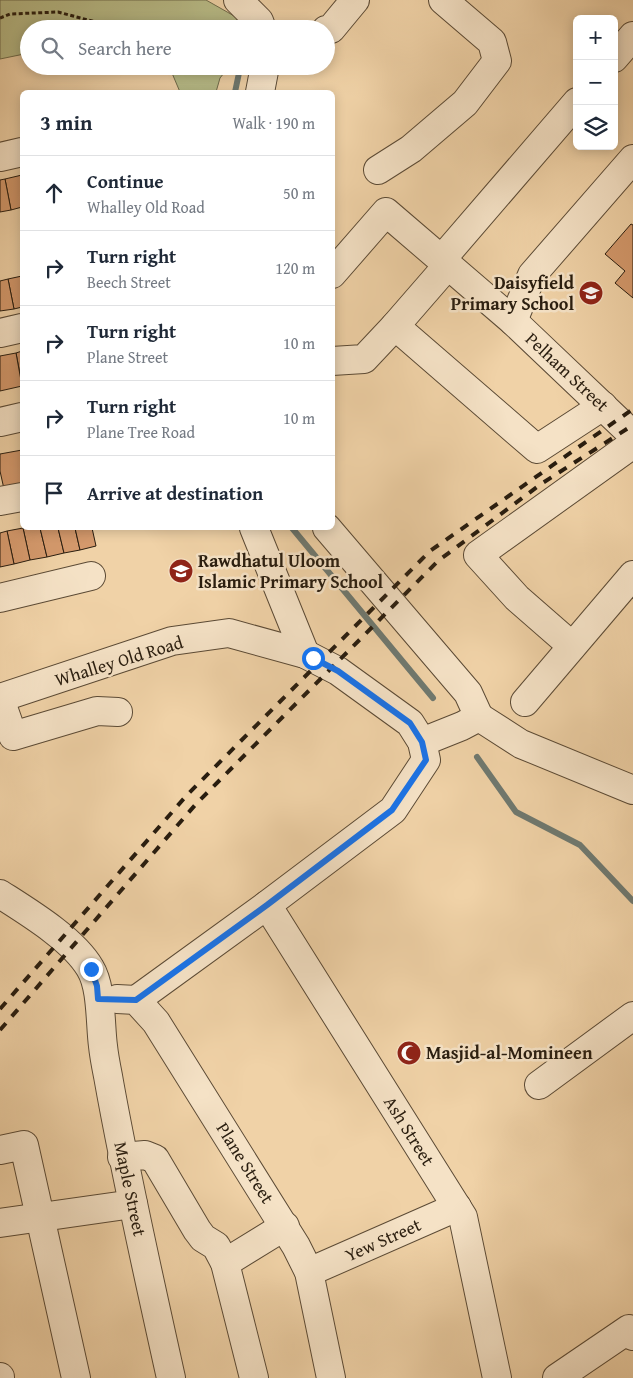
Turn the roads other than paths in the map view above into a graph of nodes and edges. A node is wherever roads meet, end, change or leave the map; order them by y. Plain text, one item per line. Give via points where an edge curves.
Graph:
1 (238, 0) edge
2 (355, 0) edge
3 (443, 0) edge
4 (257, 20) edge
5 (335, 24) edge
6 (633, 36) edge
7 (618, 53) edge
8 (263, 75) edge
9 (260, 90) edge
10 (575, 105) edge
11 (20, 152) edge
12 (0, 157) edge
13 (633, 160) edge
14 (378, 170) dead end
15 (445, 263) junction
16 (335, 271) edge
17 (512, 321) junction
18 (395, 326) junction
19 (20, 328) edge
20 (0, 333) edge
21 (335, 361) edge
22 (603, 406) junction
23 (20, 417) edge
24 (0, 422) edge
25 (633, 435) edge
26 (633, 444) edge
27 (20, 497) edge
28 (0, 501) edge
29 (255, 530) edge
30 (329, 530) edge
31 (633, 575) edge
32 (91, 576) dead end
33 (0, 598) edge
34 (572, 646) junction
35 (305, 654) junction
36 (0, 698) edge
37 (525, 702) dead end
38 (118, 712) dead end
39 (479, 717) junction
40 (422, 742) junction
41 (633, 790) edge
42 (0, 894) edge
43 (267, 905) junction
44 (98, 999) junction
45 (136, 1000) junction
46 (633, 1016) edge
47 (539, 1085) dead end
48 (0, 1150) edge
49 (122, 1157) junction
50 (133, 1204) junction
51 (457, 1207) junction
52 (40, 1218) junction
53 (0, 1223) edge
54 (285, 1226) junction
55 (225, 1263) junction
56 (309, 1272) junction
57 (631, 1332) edge
58 (76, 1378) edge
59 (171, 1378) edge
60 (254, 1378) edge
61 (331, 1378) edge
62 (497, 1378) edge
63 (557, 1378) edge

1 - 4 street
2 - 5 street
3 - 14 street via 492,42 497,61 465,103 411,149
6 - 7 street
8 - 9 street
10 - 15 street
11 - 12 street
13 - 17 street via 532,275
15 - 16 street, Pelham Street via 386,212
15 - 17 street, Pelham Street
15 - 18 street
17 - 22 street, Pelham Street
18 - 21 street via 364,358
18 - 22 street via 537,449
19 - 20 street
22 - 25 street, Pelham Street
23 - 24 street
26 - 34 street via 478,555 518,598
27 - 28 street
29 - 35 street
30 - 39 street via 468,693
31 - 34 street
32 - 33 street
34 - 37 street
35 - 36 street, Whalley Old Road via 229,633 172,641
35 - 40 street, Whalley Old Road via 338,671 410,723
36 - 38 street via 13,736 97,711
39 - 40 street
39 - 41 street via 521,744
40 - 43 street via 426,760 392,810
42 - 44 street, Maple Street via 41,920 78,952 91,969
43 - 45 street
43 - 51 street, Ash Street
44 - 45 street
44 - 49 street, Maple Street
45 - 54 street, Plane Street via 156,1022
46 - 47 street
48 - 52 street via 24,1145
49 - 50 street, Maple Street
49 - 55 street via 145,1155 155,1159 197,1230 216,1246
50 - 52 street
50 - 59 street, Maple Street
51 - 56 street, Yew Street
51 - 62 street, Ash Street via 463,1217
52 - 53 street
52 - 58 street
54 - 55 street
54 - 56 street, Plane Street
55 - 60 street
56 - 61 street, Plane Street
57 - 63 street

